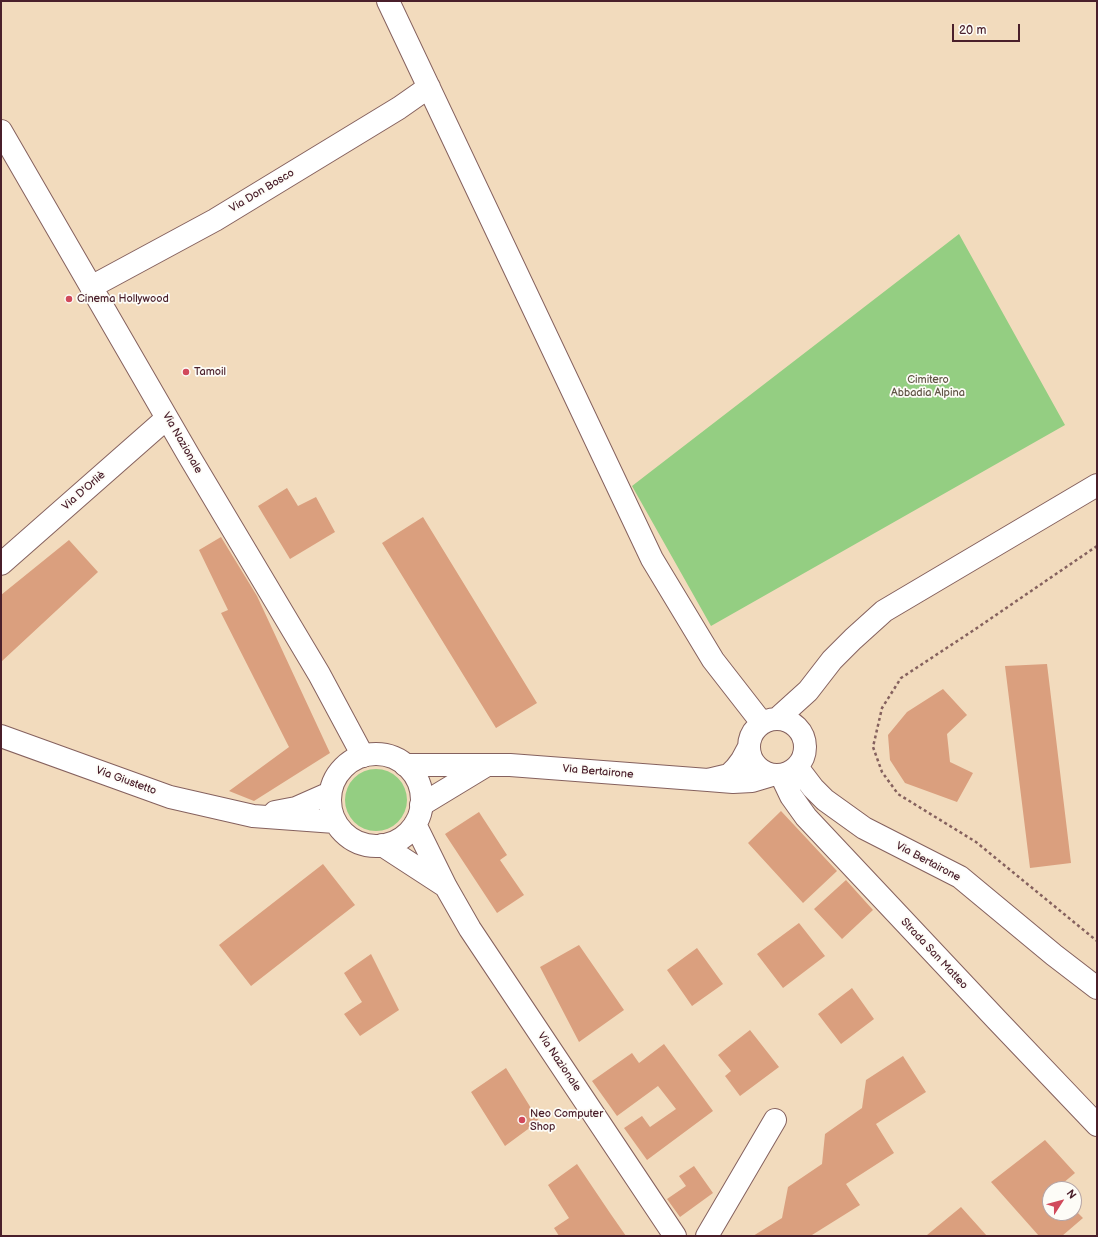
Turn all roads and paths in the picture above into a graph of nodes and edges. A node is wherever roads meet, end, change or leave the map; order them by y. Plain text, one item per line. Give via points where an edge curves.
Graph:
1 (388, 1) edge
2 (429, 86) junction
3 (1, 131) edge
4 (91, 287) junction
5 (167, 418) junction
6 (1097, 485) edge
7 (1097, 546) edge
8 (1, 564) edge
9 (769, 721) junction
10 (1, 736) edge
11 (748, 747) junction
12 (364, 756) junction
13 (405, 765) junction
14 (487, 765) junction
15 (783, 773) junction
16 (708, 780) junction
17 (330, 793) junction
18 (418, 815) junction
19 (253, 816) junction
20 (335, 822) junction
21 (343, 842) dead end
22 (374, 846) junction
23 (446, 887) junction
24 (1097, 942) edge
25 (1097, 988) edge
26 (775, 1120) dead end
27 (1097, 1124) edge
28 (675, 1236) edge
29 (707, 1236) edge

1 - 2 street
2 - 4 street, Via Don Bosco via 399,108 215,220
2 - 9 street via 652,559 713,660
3 - 4 street, Via Nazionale
4 - 5 street, Via Nazionale
5 - 8 street, Via D'Orliè
5 - 12 street, Via Nazionale via 319,674
6 - 9 street via 884,611 832,660 808,691
7 - 24 path via 901,678 882,708 873,747 882,772 898,794 976,842
9 - 11 street via 755,729
9 - 15 street via 789,721 803,734 806,744 802,761
10 - 19 street, Via Giustetto via 170,797
11 - 15 street via 755,766 762,772
11 - 16 street via 729,775
12 - 13 street, Via Nazionale via 378,754 393,757
12 - 17 street, Via Nazionale via 345,765 338,773
13 - 14 street, Via Bertairone
13 - 18 street, Via Nazionale via 415,776 421,790
14 - 16 street, Via Bertairone
14 - 18 street
15 - 16 street, Via Bertairone via 739,782
15 - 25 street, Via Bertairone via 813,788 825,800 864,828 960,877
15 - 27 street, Strada San Matteo via 791,796 806,817
17 - 19 street, Via Giustetto via 296,808
17 - 20 street, Via Nazionale via 330,808
18 - 22 street, Via Nazionale via 406,834 395,841
18 - 23 street, Via Nazionale
19 - 20 street, Via Giustetto
20 - 22 street, Via Nazionale via 355,841
21 - 22 path
22 - 23 street, Via Nazionale
23 - 28 street, Via Nazionale via 470,928
26 - 29 street

